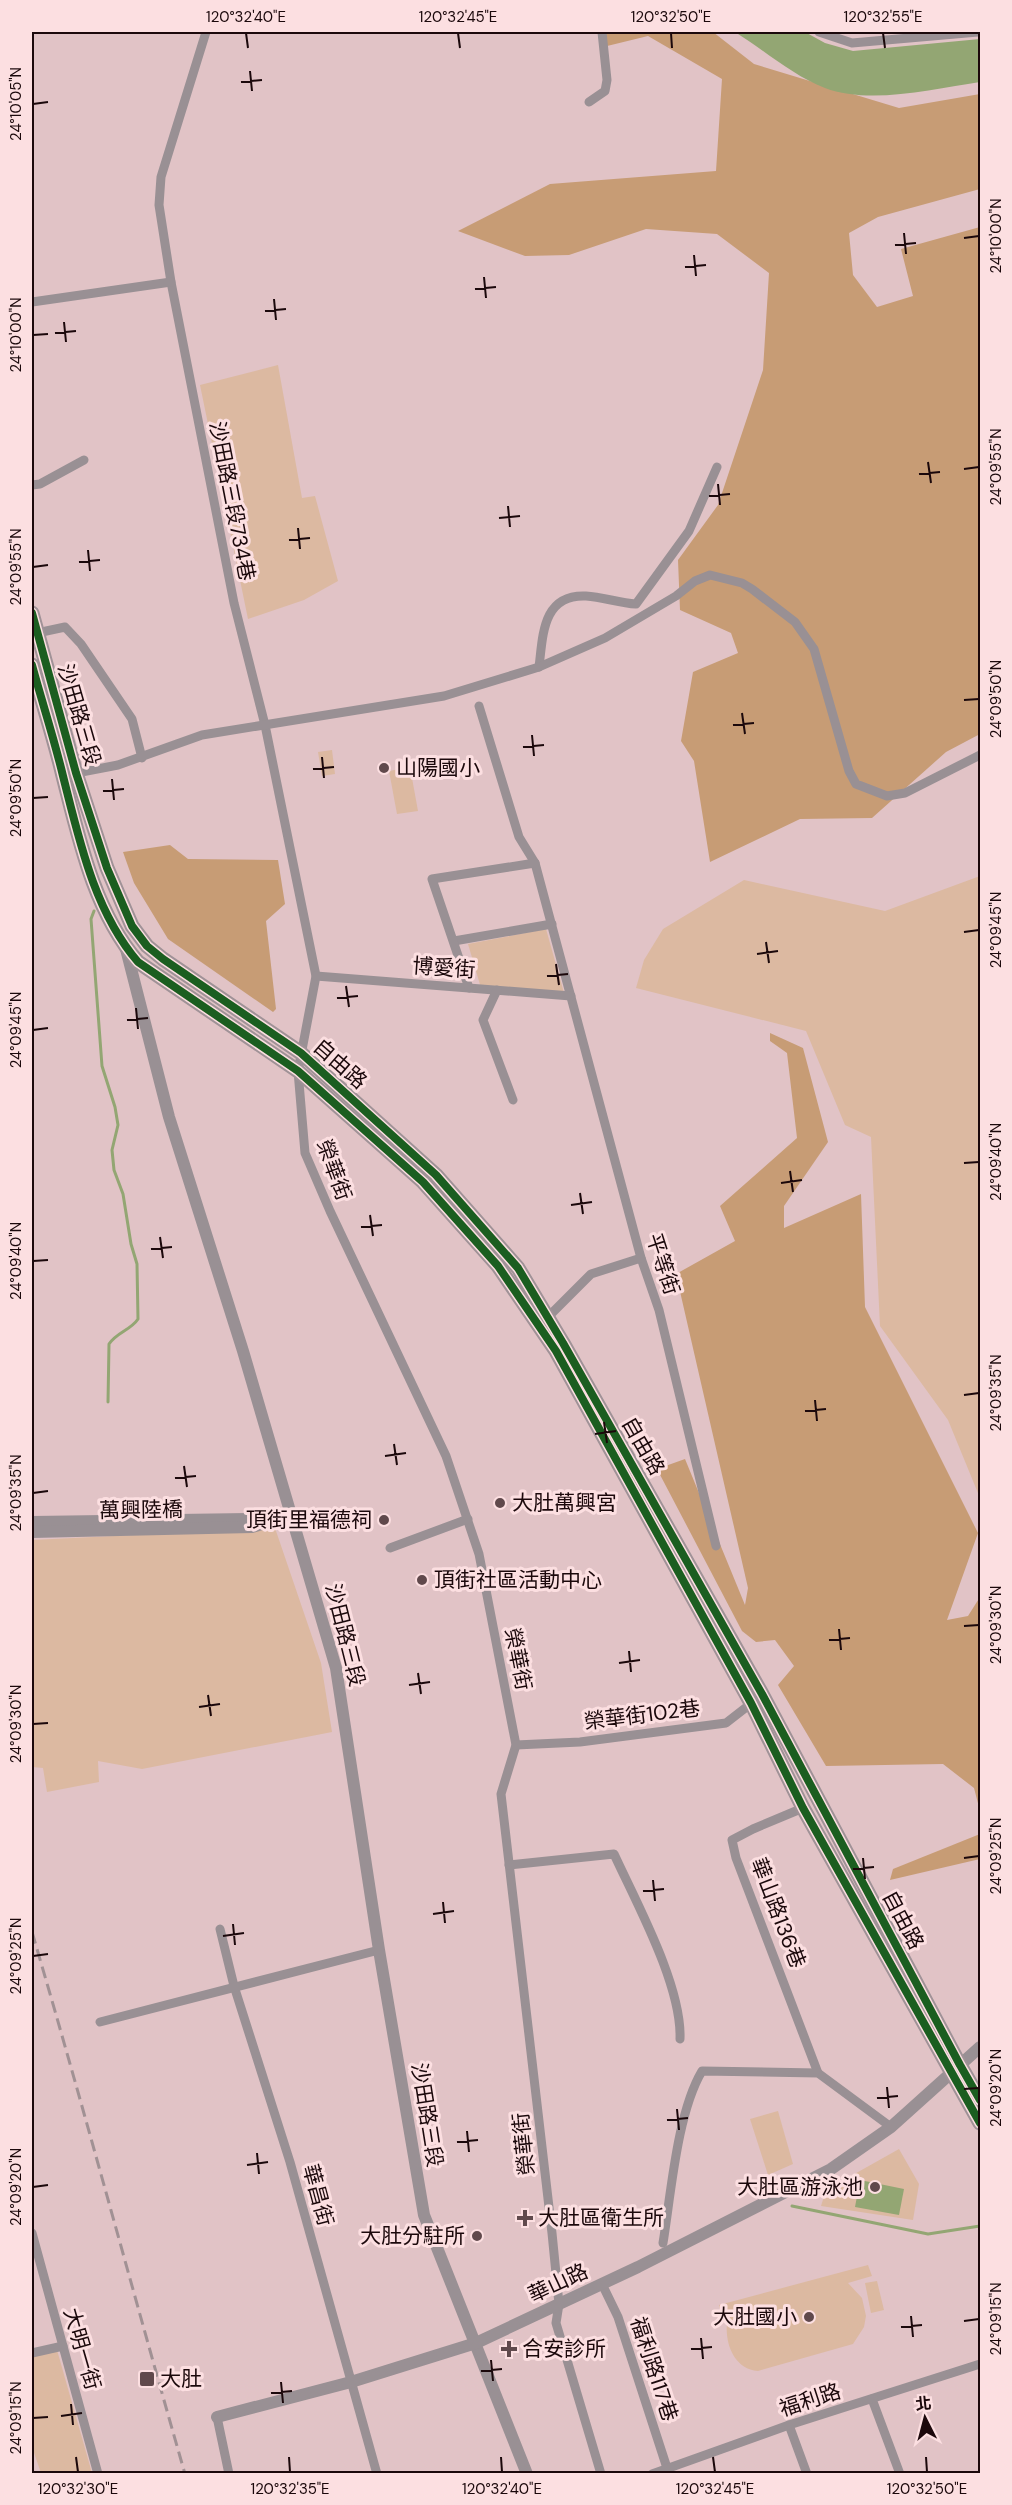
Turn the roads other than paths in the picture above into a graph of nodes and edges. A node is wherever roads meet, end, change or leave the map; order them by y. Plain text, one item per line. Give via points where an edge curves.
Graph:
1 (206, 32) edge
2 (602, 32) edge
3 (819, 32) edge
4 (978, 32) edge
5 (589, 102) dead end
6 (171, 282) junction
7 (32, 302) edge
8 (84, 460) dead end
9 (717, 467) dead end
10 (32, 485) edge
11 (32, 613) edge
12 (37, 633) junction
13 (32, 665) edge
14 (539, 667) junction
15 (479, 705) dead end
16 (265, 725) junction
17 (981, 755) edge
18 (142, 758) junction
19 (70, 774) junction
20 (536, 863) junction
21 (552, 924) junction
22 (132, 926) junction
23 (454, 941) junction
24 (125, 947) junction
25 (316, 976) junction
26 (470, 988) junction
27 (497, 990) junction
28 (571, 996) junction
29 (301, 1053) junction
30 (298, 1071) junction
31 (513, 1100) dead end
32 (444, 1195) junction
33 (641, 1258) junction
34 (548, 1317) junction
35 (291, 1515) junction
36 (468, 1519) junction
37 (32, 1522) edge
38 (252, 1523) junction
39 (32, 1532) edge
40 (716, 1546) dead end
41 (390, 1548) dead end
42 (757, 1699) junction
43 (516, 1745) junction
44 (803, 1808) junction
45 (509, 1865) junction
46 (220, 1929) dead end
47 (379, 1950) junction
48 (234, 1986) junction
49 (100, 2022) dead end
50 (681, 2039) dead end
51 (981, 2047) edge
52 (956, 2068) junction
53 (818, 2073) junction
54 (981, 2100) edge
55 (981, 2123) edge
56 (891, 2127) junction
57 (32, 2233) edge
58 (663, 2243) dead end
59 (602, 2284) junction
60 (559, 2304) junction
61 (476, 2343) junction
62 (63, 2346) junction
63 (32, 2353) edge
64 (981, 2364) edge
65 (351, 2382) junction
66 (872, 2399) junction
67 (216, 2417) joint
68 (789, 2425) junction
69 (667, 2468) junction
70 (98, 2474) edge
71 (229, 2474) edge
72 (376, 2474) edge
73 (527, 2474) edge
74 (601, 2474) edge
75 (652, 2474) edge
76 (807, 2474) edge
77 (900, 2474) edge

1 - 6 street, 沙田路三段734巷 via 161,177 159,205
2 - 5 street via 607,80 604,91
3 - 4 street via 852,43
6 - 7 street
6 - 16 street, 沙田路三段734巷 via 234,603
8 - 10 street
9 - 14 street via 689,531 644,596 636,604 585,596 552,608 543,634
11 - 12 main road, 沙田路三段
12 - 18 street via 65,627 81,644 132,719
12 - 19 main road, 沙田路三段
13 - 19 main road, 沙田路三段
14 - 16 street via 444,696
14 - 17 street via 605,638 695,581 710,575 724,577 752,589 804,633 814,649 856,784 887,796 905,793
15 - 20 street, 平等街 via 519,837
16 - 18 street via 202,735
16 - 25 street, 沙田路三段734巷
18 - 19 street
19 - 22 main road, 沙田路三段
19 - 24 main road, 沙田路三段 via 91,874
20 - 21 street, 平等街
20 - 23 street via 432,879
21 - 23 street
21 - 28 street, 平等街
22 - 24 street
22 - 29 main road, 自由路 via 163,959
23 - 26 street
24 - 30 main road, 自由路 via 147,968
24 - 35 street, 沙田路三段 via 169,1117
25 - 26 street, 博愛街
25 - 29 street, 榮華街
26 - 27 street, 博愛街
27 - 28 street, 博愛街
27 - 31 street via 483,1020
28 - 33 street, 平等街
29 - 30 street, 榮華街
29 - 32 main road, 自由路 via 371,1115
30 - 32 main road, 自由路 via 423,1182
30 - 36 street, 榮華街 via 305,1153 446,1456
32 - 34 main road, 自由路 via 518,1268
32 - 42 main road, 自由路 via 556,1351
33 - 34 street via 591,1274
33 - 40 street, 平等街 via 659,1310
34 - 42 main road, 自由路
35 - 38 street
35 - 47 street, 沙田路三段 via 336,1668
36 - 41 street
36 - 43 street, 榮華街 via 479,1554
37 - 38 street, 萬興陸橋
38 - 39 street, 萬興陸橋
42 - 43 street, 榮華街102巷 via 726,1723 580,1742
42 - 44 main road, 自由路
42 - 52 main road, 自由路
43 - 45 street, 榮華街 via 501,1794
44 - 52 main road, 自由路
44 - 53 street, 華山路136巷 via 732,1840
45 - 50 street via 614,1854 669,1982
45 - 60 street, 榮華街
46 - 48 street, 華昌街
47 - 48 street
47 - 61 street, 沙田路三段 via 424,2215
48 - 49 street
48 - 65 street, 華昌街 via 290,2162
51 - 52 street, 華山路
52 - 54 main road, 自由路
52 - 55 main road, 自由路
52 - 56 street, 華山路
53 - 56 street
53 - 58 street via 702,2072 692,2089 684,2118
56 - 59 street, 華山路 via 831,2169
57 - 62 street, 大明一街
59 - 60 street, 華山路
59 - 69 street, 福利路117巷 via 618,2317
60 - 61 street, 華山路
60 - 74 street, 榮華街 via 556,2323
61 - 65 street, 華山路
61 - 73 street, 沙田路三段
62 - 63 street
62 - 70 street, 大明一街
64 - 66 street, 福利路
65 - 67 street, 華山路
65 - 72 street, 華昌街
66 - 68 street, 福利路
66 - 77 street
67 - 71 street
68 - 69 street, 福利路
68 - 76 street
69 - 75 street, 福利路

